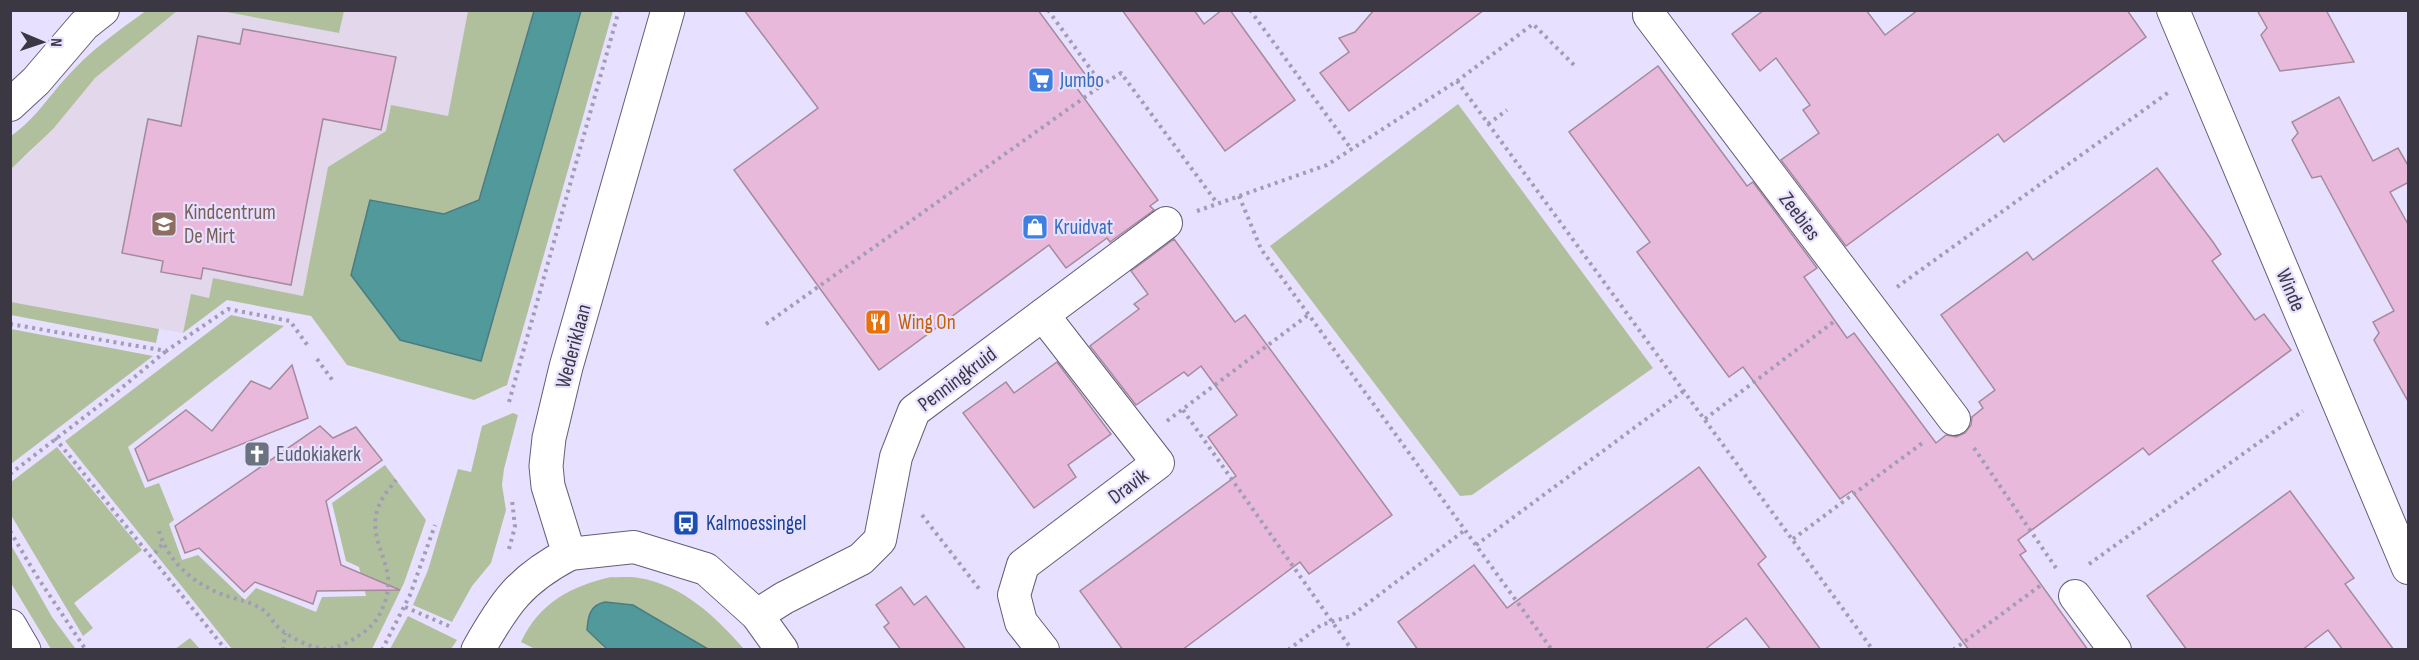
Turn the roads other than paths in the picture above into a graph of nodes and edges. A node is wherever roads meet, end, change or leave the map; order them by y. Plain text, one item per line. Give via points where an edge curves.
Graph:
1 (104, 10) edge
2 (668, 10) edge
3 (1650, 10) edge
4 (2173, 10) edge
5 (10, 105) edge
6 (1166, 223) dead end
7 (1043, 315) junction
8 (1954, 419) road end
9 (569, 554) junction
10 (2409, 568) edge
11 (2066, 583) road end
12 (757, 615) junction
13 (10, 626) edge
14 (480, 646) edge
15 (24, 650) edge
16 (782, 650) edge
17 (1043, 650) edge
18 (2115, 650) edge

1 - 5 street via 84,25
2 - 9 street, Wederiklaan via 549,438 548,486
3 - 8 street, Zeebies via 1649,15
4 - 10 street, Winde
6 - 7 street, Penningkruid
7 - 12 street, Penningkruid via 914,411 896,457 880,540 861,559
7 - 17 street, Dravik via 1158,463 1023,565 1014,595 1021,622
9 - 12 street via 634,547 706,569
9 - 14 street via 522,584 506,602
11 - 18 street
12 - 16 street
13 - 15 street

